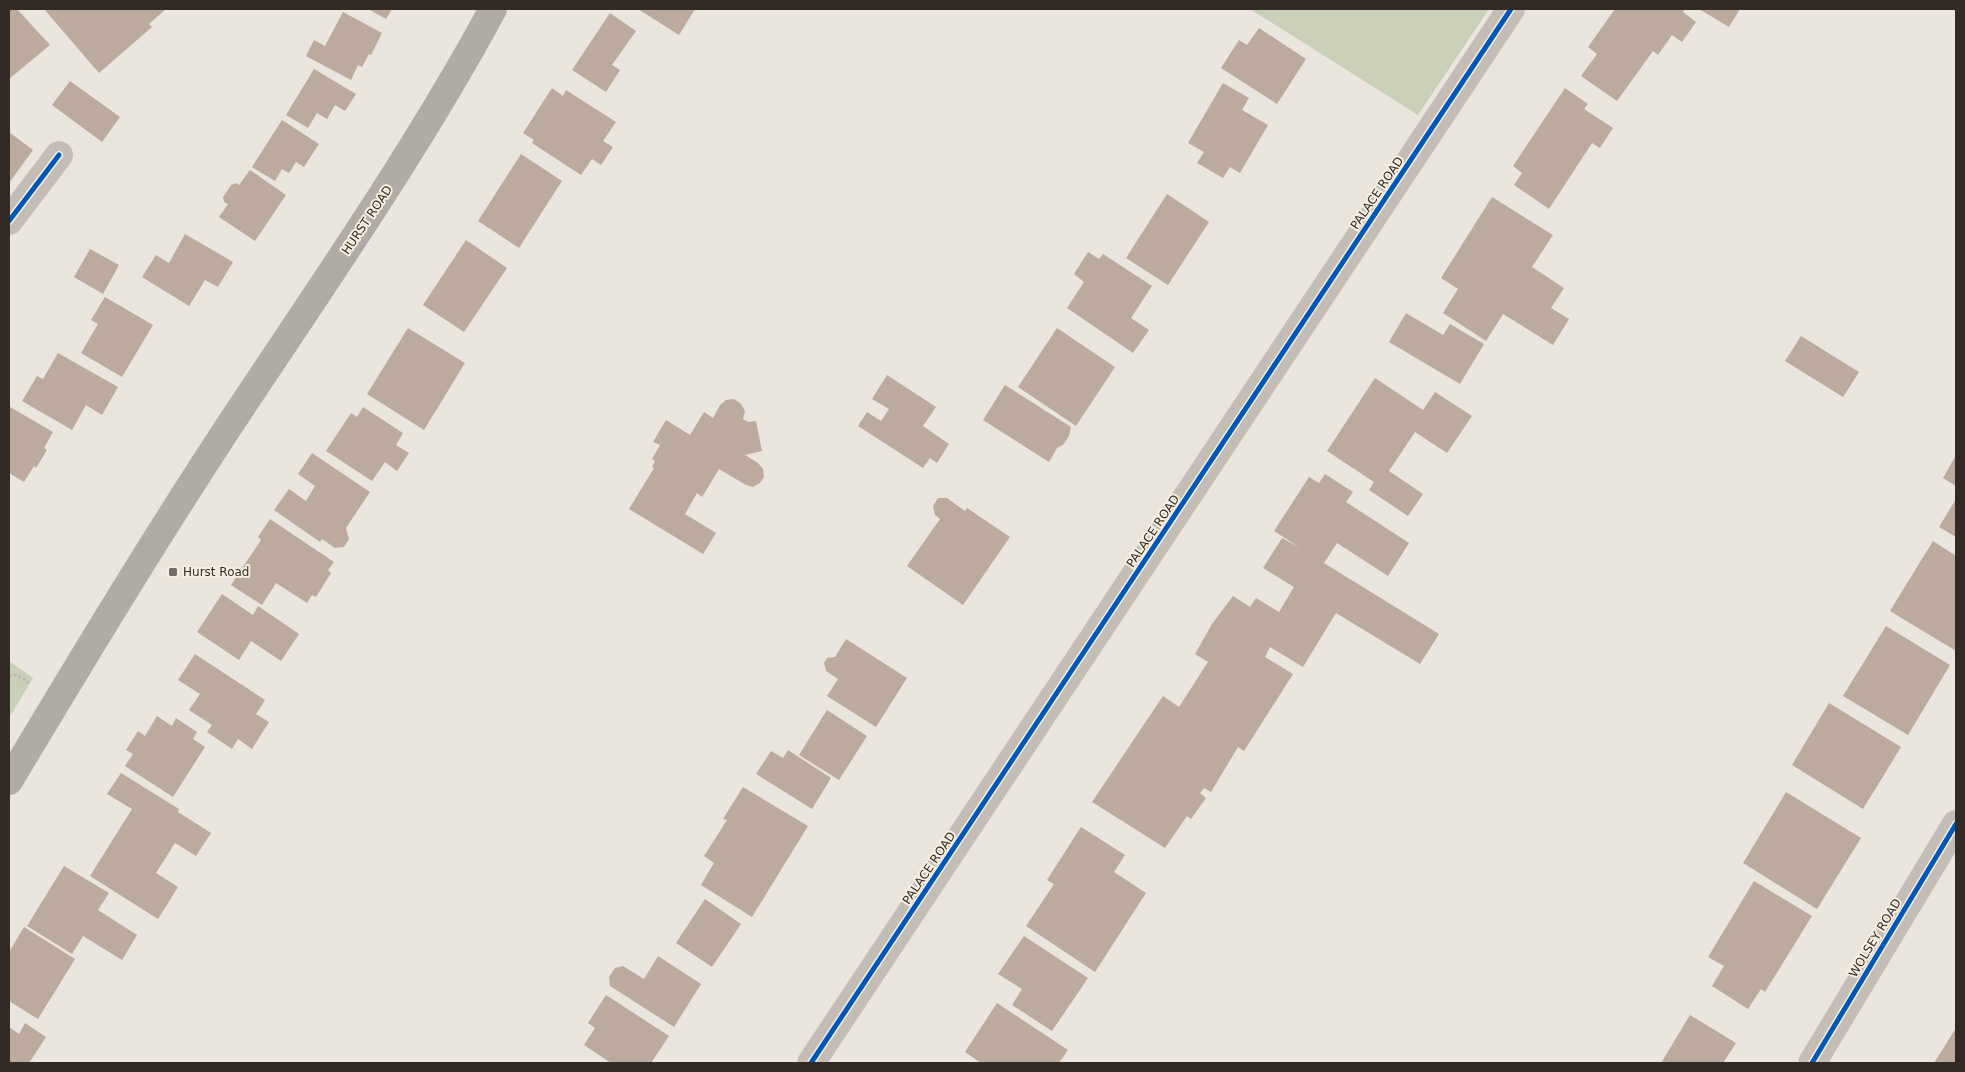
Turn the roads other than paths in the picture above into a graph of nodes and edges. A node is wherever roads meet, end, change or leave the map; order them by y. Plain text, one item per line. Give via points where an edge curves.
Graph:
1 (493, 9) edge
2 (1511, 9) edge
3 (59, 154) dead end
4 (9, 221) edge
5 (9, 781) edge
6 (1956, 824) edge
7 (811, 1063) edge
8 (1812, 1063) edge

1 - 5 main road, HURST ROAD via 390,184 230,425
2 - 7 street, PALACE ROAD
3 - 4 street
6 - 8 street, WOLSEY ROAD

